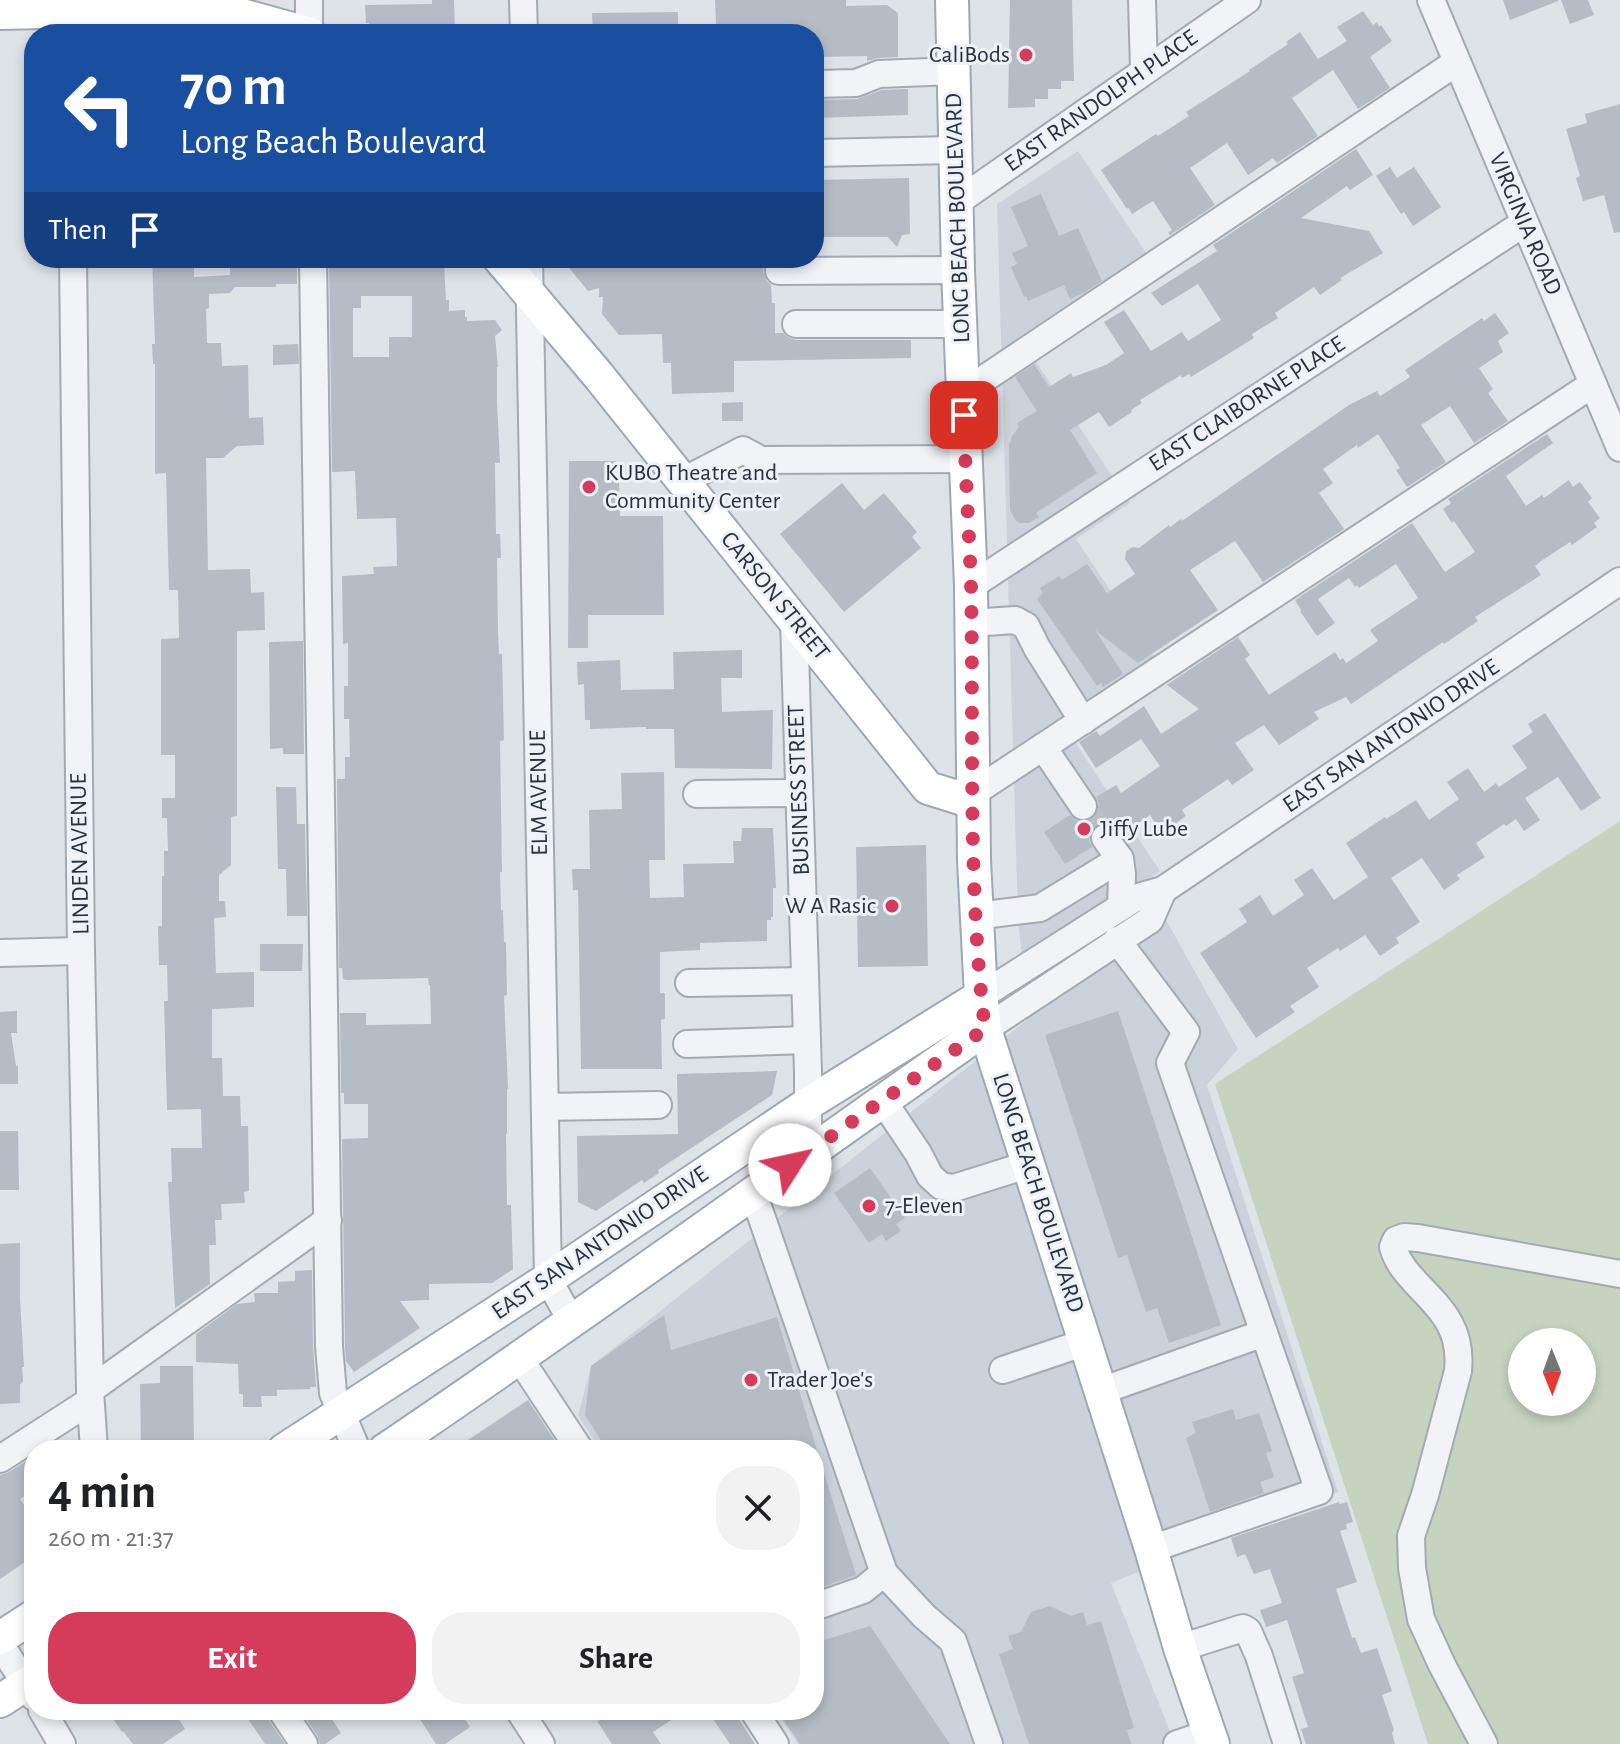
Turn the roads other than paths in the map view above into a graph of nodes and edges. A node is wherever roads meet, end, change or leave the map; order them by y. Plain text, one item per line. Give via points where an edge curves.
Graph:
1 (309, 0) edge
2 (523, 0) edge
3 (952, 0) edge
4 (1142, 0) edge
5 (1247, 0) edge
6 (1431, 0) edge
7 (0, 13) edge
8 (70, 15) edge
9 (274, 24) edge
10 (310, 24) edge
11 (524, 24) edge
12 (1457, 62) junction
13 (1144, 70) junction
14 (954, 71) junction
15 (824, 84) edge
16 (955, 150) junction
17 (824, 153) edge
18 (957, 202) junction
19 (1524, 223) junction
20 (73, 268) edge
21 (313, 268) edge
22 (507, 268) edge
23 (529, 268) edge
24 (779, 268) edge
25 (958, 270) junction
26 (529, 295) junction
27 (796, 324) dead end
28 (960, 324) junction
29 (1593, 384) junction
30 (963, 393) junction
31 (1620, 448) edge
32 (965, 459) junction
33 (683, 481) junction
34 (1620, 581) edge
35 (971, 586) junction
36 (794, 620) junction
37 (971, 623) junction
38 (1083, 721) junction
39 (1043, 747) junction
40 (799, 793) junction
41 (697, 794) dead end
42 (973, 797) junction
43 (1083, 806) tunnel mouth
44 (1163, 890) junction
45 (1121, 907) junction
46 (976, 916) junction
47 (1117, 940) junction
48 (81, 951) junction
49 (0, 953) edge
50 (805, 981) junction
51 (689, 983) dead end
52 (981, 996) junction
53 (985, 1029) junction
54 (807, 1040) junction
55 (687, 1044) dead end
56 (883, 1101) junction
57 (809, 1103) junction
58 (658, 1105) dead end
59 (545, 1107) junction
60 (808, 1152) junction
61 (1030, 1164) junction
62 (753, 1192) junction
63 (328, 1220) junction
64 (1620, 1274) edge
65 (548, 1279) junction
66 (572, 1322) junction
67 (1264, 1333) junction
68 (1086, 1342) junction
69 (520, 1359) junction
70 (1003, 1370) dead end
71 (1101, 1391) junction
72 (90, 1396) junction
73 (341, 1412) junction
74 (27, 1440) edge
75 (93, 1440) edge
76 (299, 1440) edge
77 (353, 1440) edge
78 (400, 1440) edge
79 (573, 1440) edge
80 (24, 1442) edge
81 (0, 1459) edge
82 (1151, 1549) junction
83 (884, 1573) junction
84 (824, 1604) edge
85 (24, 1623) edge
86 (0, 1641) edge
87 (1180, 1648) junction
88 (24, 1688) edge
89 (45, 1720) edge
90 (288, 1720) edge
91 (525, 1720) edge
92 (759, 1720) edge
93 (1211, 1738) edge
94 (62, 1744) edge
95 (304, 1744) edge
96 (541, 1744) edge
97 (775, 1744) edge
98 (989, 1744) edge
99 (1177, 1744) edge
100 (1287, 1744) edge
101 (1484, 1744) edge

1 - 10 street
2 - 11 street
3 - 14 main road, LONG BEACH BOULEVARD
4 - 13 street
5 - 13 street, EAST RANDOLPH PLACE
6 - 12 street, VIRGINIA ROAD
7 - 8 main road
8 - 9 main road via 220,9
12 - 19 street, VIRGINIA ROAD
12 - 30 street
13 - 18 street, EAST RANDOLPH PLACE
14 - 15 street via 879,74 856,83
14 - 16 main road, LONG BEACH BOULEVARD
16 - 17 street
16 - 18 main road, LONG BEACH BOULEVARD
18 - 25 main road, LONG BEACH BOULEVARD
19 - 29 street, VIRGINIA ROAD
19 - 35 street, EAST CLAIBORNE PLACE
20 - 48 street, LINDEN AVENUE
21 - 63 street
22 - 26 main road, CARSON STREET
23 - 26 street, ELM AVENUE
24 - 25 street
25 - 28 main road, LONG BEACH BOULEVARD
26 - 33 main road, CARSON STREET
26 - 59 street, ELM AVENUE
27 - 28 street
28 - 30 main road, LONG BEACH BOULEVARD
29 - 31 street, VIRGINIA ROAD
29 - 38 street
30 - 32 main road, LONG BEACH BOULEVARD
32 - 33 street via 761,460 743,450
32 - 35 main road, LONG BEACH BOULEVARD
33 - 36 main road, CARSON STREET
34 - 44 street, EAST SAN ANTONIO DRIVE
35 - 37 main road, LONG BEACH BOULEVARD
36 - 40 street, BUSINESS STREET
36 - 42 main road, CARSON STREET via 928,788
37 - 38 street via 1015,620 1026,626
37 - 42 main road, LONG BEACH BOULEVARD
38 - 39 street
39 - 42 street
39 - 43 street
40 - 41 street
40 - 50 street, BUSINESS STREET
42 - 46 main road, LONG BEACH BOULEVARD
44 - 45 street, EAST SAN ANTONIO DRIVE
44 - 47 street, EAST SAN ANTONIO DRIVE via 1150,920
45 - 46 street via 1122,874 1112,848 1040,908
45 - 52 street, EAST SAN ANTONIO DRIVE
46 - 52 main road, LONG BEACH BOULEVARD
47 - 53 street, EAST SAN ANTONIO DRIVE
47 - 67 street via 1186,1032 1170,1063
48 - 49 street
48 - 72 street, LINDEN AVENUE
50 - 51 street
50 - 54 street, BUSINESS STREET
52 - 53 main road, LONG BEACH BOULEVARD
52 - 57 main road, EAST SAN ANTONIO DRIVE
53 - 56 main road, EAST SAN ANTONIO DRIVE
53 - 61 main road, LONG BEACH BOULEVARD
54 - 55 street
54 - 57 street, BUSINESS STREET
56 - 60 main road, EAST SAN ANTONIO DRIVE
56 - 61 street via 941,1186 954,1188
57 - 60 street, BUSINESS STREET
57 - 65 main road, EAST SAN ANTONIO DRIVE
58 - 59 street
59 - 65 street, ELM AVENUE
60 - 62 main road, EAST SAN ANTONIO DRIVE
61 - 68 main road, LONG BEACH BOULEVARD
62 - 66 main road, EAST SAN ANTONIO DRIVE
62 - 83 street
63 - 72 street
63 - 73 street via 329,1346 333,1393
64 - 101 street via 1418,1238 1404,1237 1393,1247 1403,1269 1454,1329 1460,1353 1411,1536 1412,1568 1421,1619
65 - 66 street, ELM AVENUE
65 - 73 main road, EAST SAN ANTONIO DRIVE
66 - 69 main road, EAST SAN ANTONIO DRIVE
67 - 71 street
67 - 82 street via 1319,1491
68 - 70 street
68 - 71 main road, LONG BEACH BOULEVARD
69 - 78 main road, EAST SAN ANTONIO DRIVE
69 - 79 street
71 - 82 main road, LONG BEACH BOULEVARD
72 - 74 street
72 - 75 street, LINDEN AVENUE
73 - 76 main road, EAST SAN ANTONIO DRIVE
73 - 77 street
80 - 81 street
82 - 87 main road, LONG BEACH BOULEVARD
83 - 84 street via 863,1590
83 - 98 street via 953,1641
85 - 86 main road
86 - 88 street
87 - 93 main road, LONG BEACH BOULEVARD
87 - 100 street via 1243,1628 1248,1631
89 - 94 street
90 - 95 street
91 - 96 street
92 - 97 street
93 - 99 street

